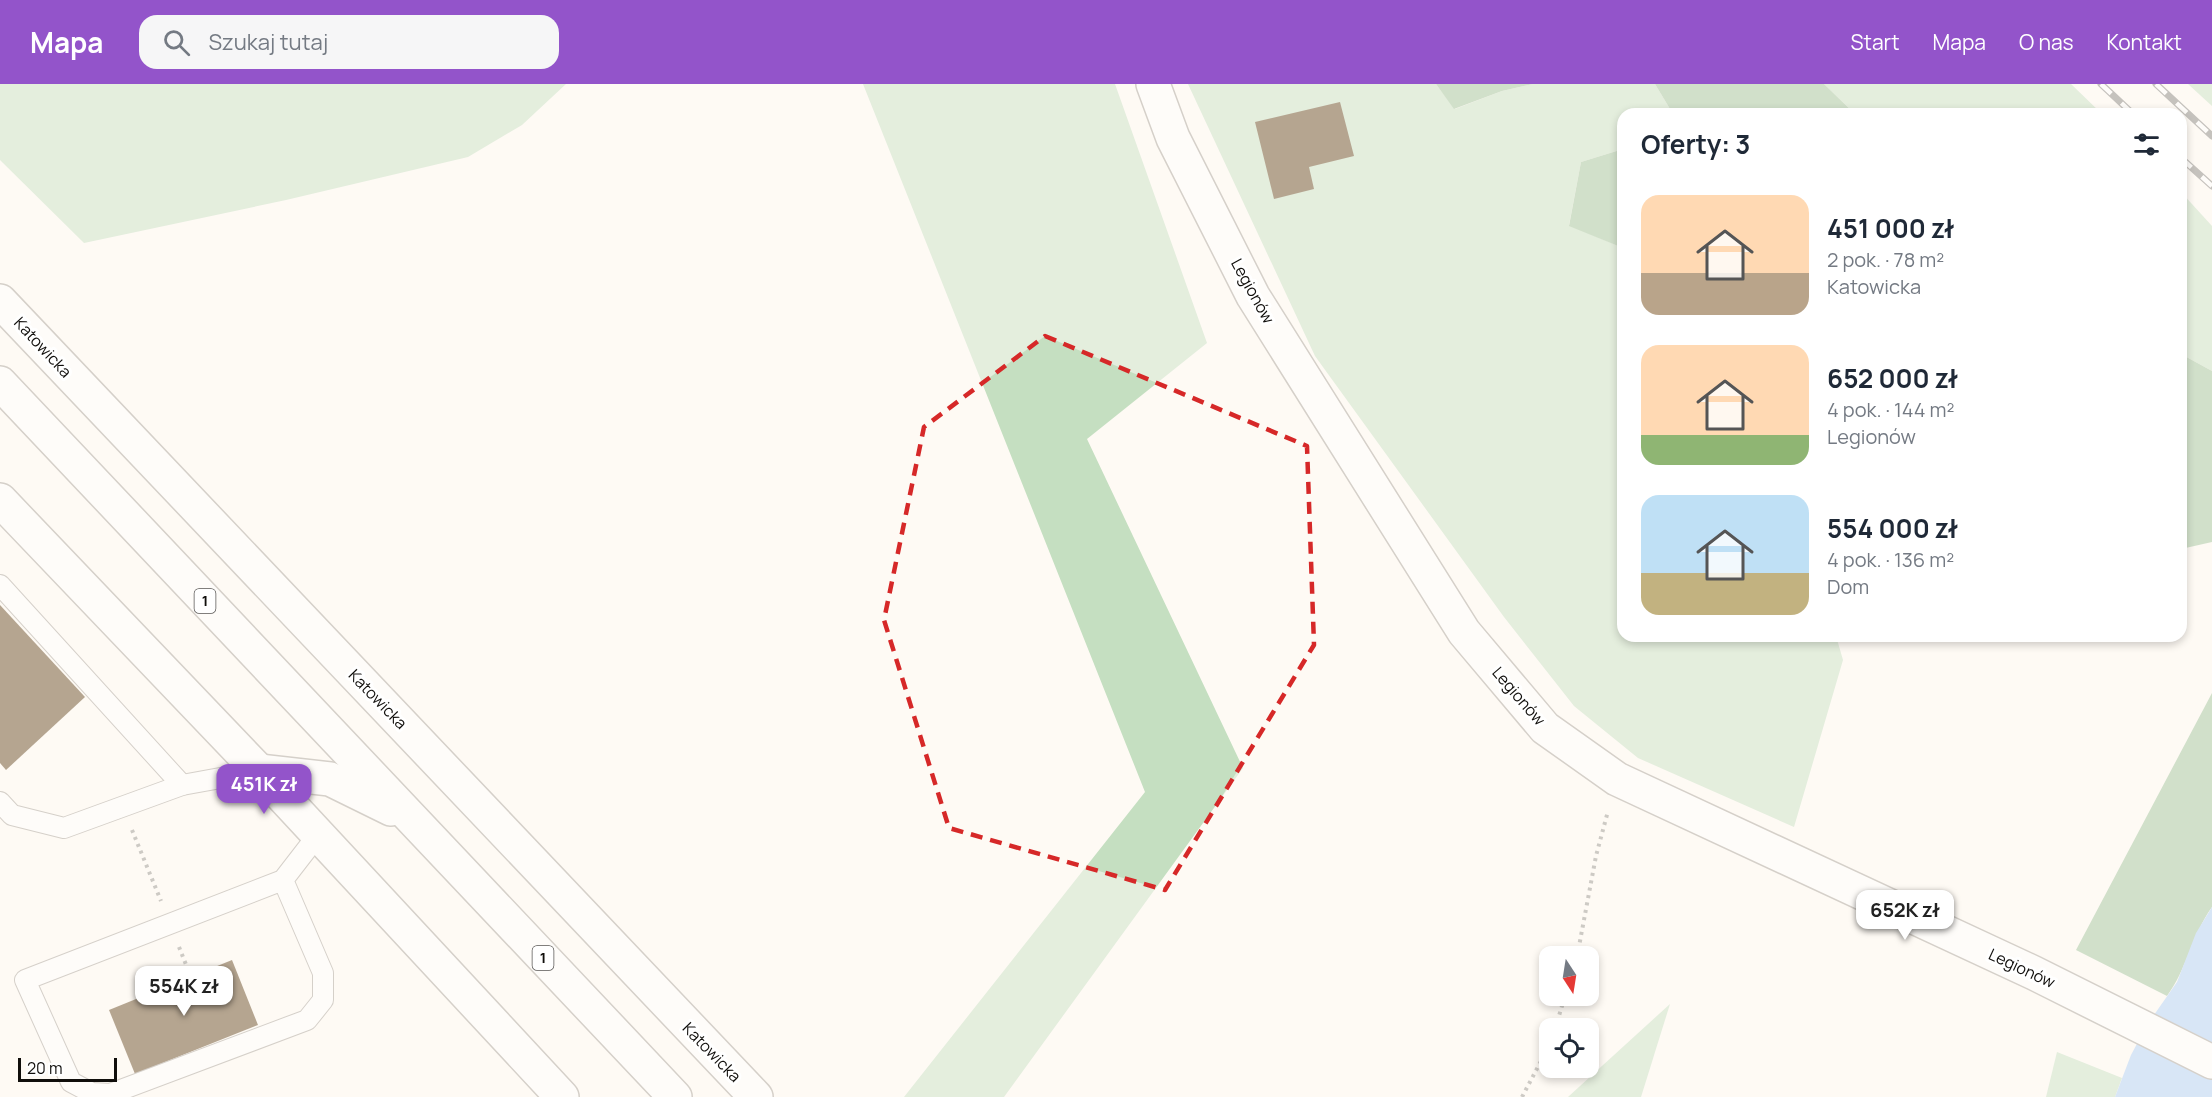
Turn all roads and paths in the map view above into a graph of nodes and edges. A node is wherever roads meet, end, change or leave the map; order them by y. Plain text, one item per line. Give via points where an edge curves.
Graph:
1 (1153, 84) edge
2 (0, 301) edge
3 (0, 383) edge
4 (0, 500) edge
5 (0, 585) edge
6 (259, 771) junction
7 (1617, 779) junction
8 (182, 785) junction
9 (0, 802) edge
10 (123, 806) junction
11 (410, 818) junction
12 (317, 836) junction
13 (283, 880) junction
14 (170, 924) junction
15 (1579, 946) edge
16 (190, 977) dead end
17 (2212, 1062) edge
18 (1539, 1065) edge
19 (562, 1097) edge
20 (675, 1097) edge
21 (756, 1097) edge
22 (1522, 1097) edge

1 - 7 street, Legionów via 1173,138 1253,296 1464,633 1545,728
2 - 21 street, Katowicka
3 - 11 street, 1
4 - 6 street
5 - 8 lane
6 - 8 lane
6 - 11 street via 330,779
6 - 12 street
7 - 15 path via 1596,856
7 - 17 street, Legionów via 2034,973
8 - 10 lane
9 - 10 lane via 12,815 64,828
10 - 14 path
11 - 20 street, 1
12 - 13 lane
12 - 19 street
13 - 14 lane
13 - 14 lane via 323,973 323,1000 307,1020 110,1094 92,1093 71,1082 25,980
14 - 16 path
18 - 22 path

